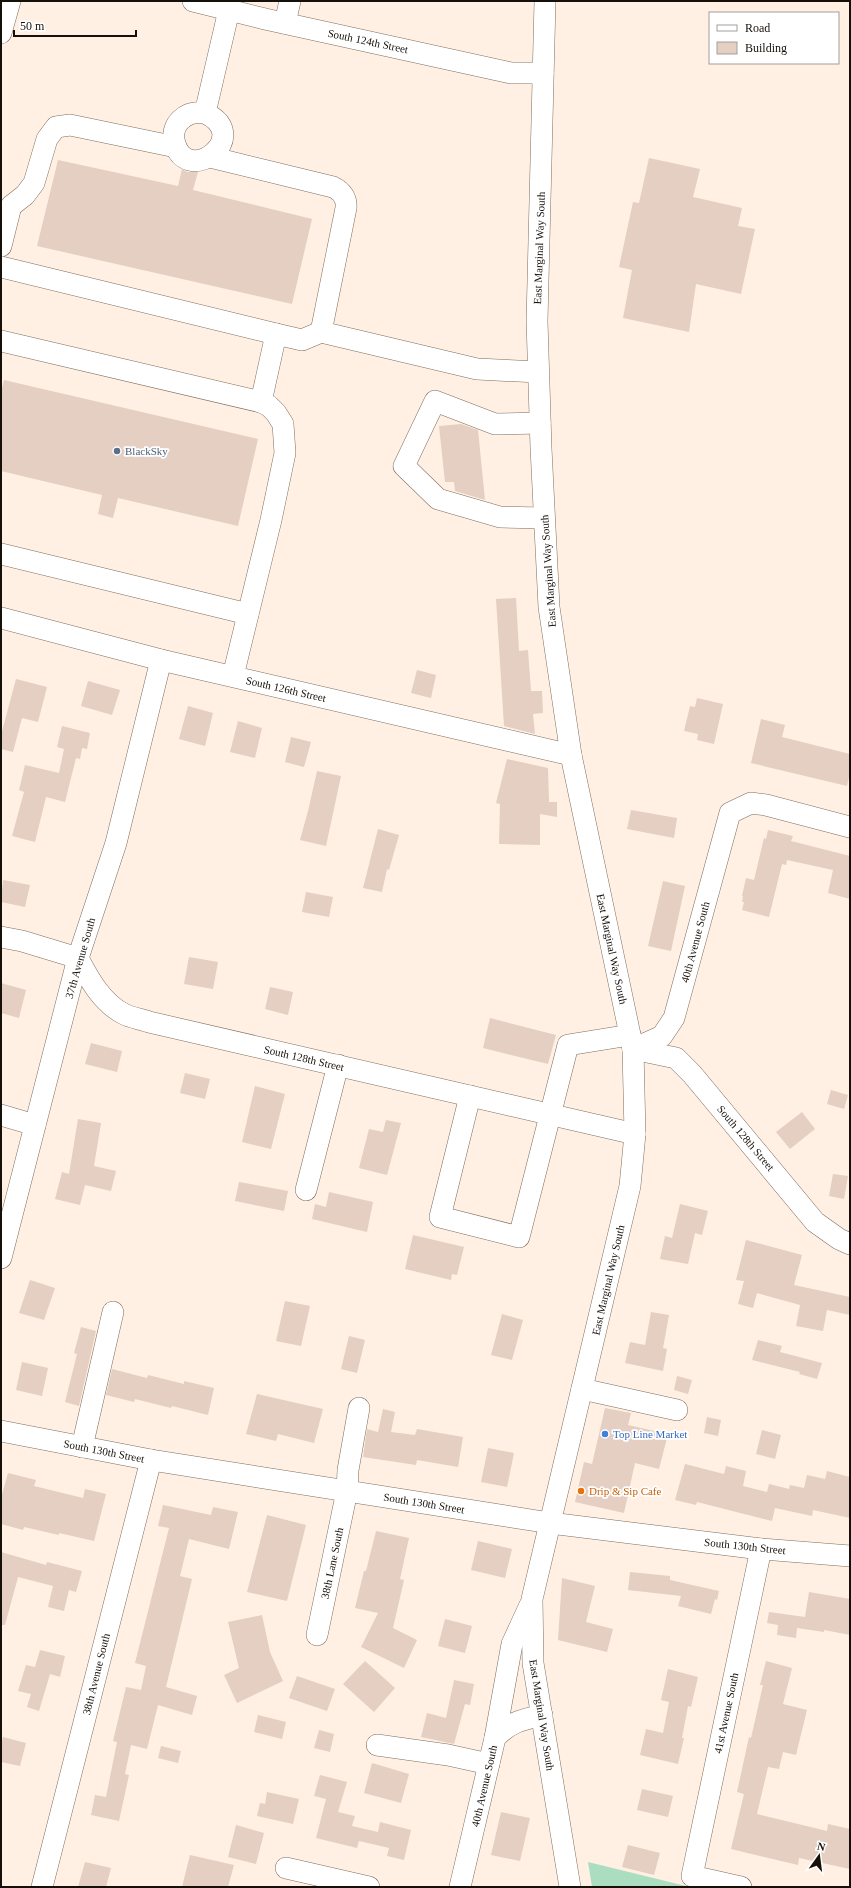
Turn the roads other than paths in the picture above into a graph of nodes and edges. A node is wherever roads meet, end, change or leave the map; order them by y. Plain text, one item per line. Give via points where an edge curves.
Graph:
1 (10, 1) edge
2 (193, 1) edge
3 (290, 1) edge
4 (545, 1) edge
5 (229, 10) junction
6 (285, 23) junction
7 (1, 34) edge
8 (543, 73) junction
9 (205, 113) junction
10 (176, 147) junction
11 (210, 157) junction
12 (1, 246) edge
13 (1, 267) edge
14 (321, 332) junction
15 (276, 334) junction
16 (1, 341) edge
17 (538, 372) junction
18 (261, 402) junction
19 (540, 423) junction
20 (544, 518) junction
21 (1, 554) edge
22 (248, 614) junction
23 (1, 618) edge
24 (161, 660) junction
25 (233, 676) junction
26 (572, 755) junction
27 (850, 827) edge
28 (1, 937) edge
29 (78, 958) junction
30 (631, 1042) junction
31 (338, 1065) junction
32 (470, 1096) junction
33 (550, 1114) junction
34 (1, 1115) edge
35 (35, 1125) junction
36 (635, 1134) junction
37 (306, 1190) dead end
38 (850, 1244) edge
39 (1, 1258) edge
40 (113, 1312) dead end
41 (582, 1389) junction
42 (358, 1408) dead end
43 (677, 1410) dead end
44 (1, 1432) edge
45 (82, 1447) junction
46 (151, 1460) junction
47 (347, 1491) junction
48 (550, 1523) junction
49 (761, 1549) junction
50 (850, 1556) edge
51 (532, 1598) junction
52 (317, 1635) dead end
53 (542, 1715) junction
54 (495, 1738) junction
55 (377, 1746) dead end
56 (489, 1764) junction
57 (286, 1868) dead end
58 (42, 1887) edge
59 (369, 1887) edge
60 (460, 1887) edge
61 (570, 1887) edge
62 (741, 1887) edge

1 - 7 street
2 - 5 street, South 124th Street
3 - 6 street
4 - 8 street, East Marginal Way South
5 - 6 street, South 124th Street
5 - 9 street
6 - 8 street, South 124th Street via 511,73
8 - 17 street, East Marginal Way South
9 - 10 street via 189,113 177,124 174,139
9 - 11 street via 212,116 221,129 220,145
10 - 11 street via 187,158 203,160
10 - 12 street via 70,125 56,127 47,139 34,183 25,195 11,206
11 - 14 street via 333,187 342,194 347,202
13 - 15 street
14 - 15 street via 302,340
14 - 17 street via 477,369
15 - 18 street
16 - 18 street
17 - 19 street, East Marginal Way South
18 - 22 street via 276,413 283,424 285,453
19 - 20 street, East Marginal Way South
19 - 20 street via 495,424 435,401 404,466 438,499 500,516
20 - 26 street, East Marginal Way South via 549,607
21 - 22 street
22 - 25 street
23 - 24 street, South 126th Street
24 - 25 street, South 126th Street
24 - 29 street, 37th Avenue South via 116,842
25 - 26 street, South 126th Street
26 - 30 street, East Marginal Way South
27 - 30 street, 40th Avenue South via 751,803 730,813 674,1018 662,1036
28 - 29 street
29 - 31 street, South 128th Street via 93,985 106,1000 124,1014
29 - 35 street, 37th Avenue South
30 - 33 street via 568,1046
30 - 36 street, East Marginal Way South
30 - 38 street, South 128th Street via 676,1058 815,1222
31 - 32 street, South 128th Street
31 - 37 street
32 - 33 street, South 128th Street
32 - 33 street via 440,1217 519,1237
33 - 36 street, South 128th Street
34 - 35 street
35 - 39 street, 37th Avenue South
36 - 41 street, East Marginal Way South via 630,1186
40 - 45 street
41 - 43 street
41 - 48 street, East Marginal Way South
42 - 47 street, 38th Lane South
44 - 45 street, South 130th Street
45 - 46 street, South 130th Street
46 - 47 street, South 130th Street
46 - 58 street, 38th Avenue South
47 - 48 street, South 130th Street
47 - 52 street, 38th Lane South
48 - 49 street, South 130th Street
48 - 51 street, East Marginal Way South
49 - 50 street, South 130th Street
49 - 62 street, 41st Avenue South via 692,1876
51 - 53 street, East Marginal Way South via 533,1663
51 - 54 street via 512,1644
53 - 54 street, 40th Avenue South via 520,1720 505,1727
53 - 61 street, East Marginal Way South
54 - 56 street, 40th Avenue South
55 - 56 street via 448,1755
56 - 60 street, 40th Avenue South
57 - 59 street

